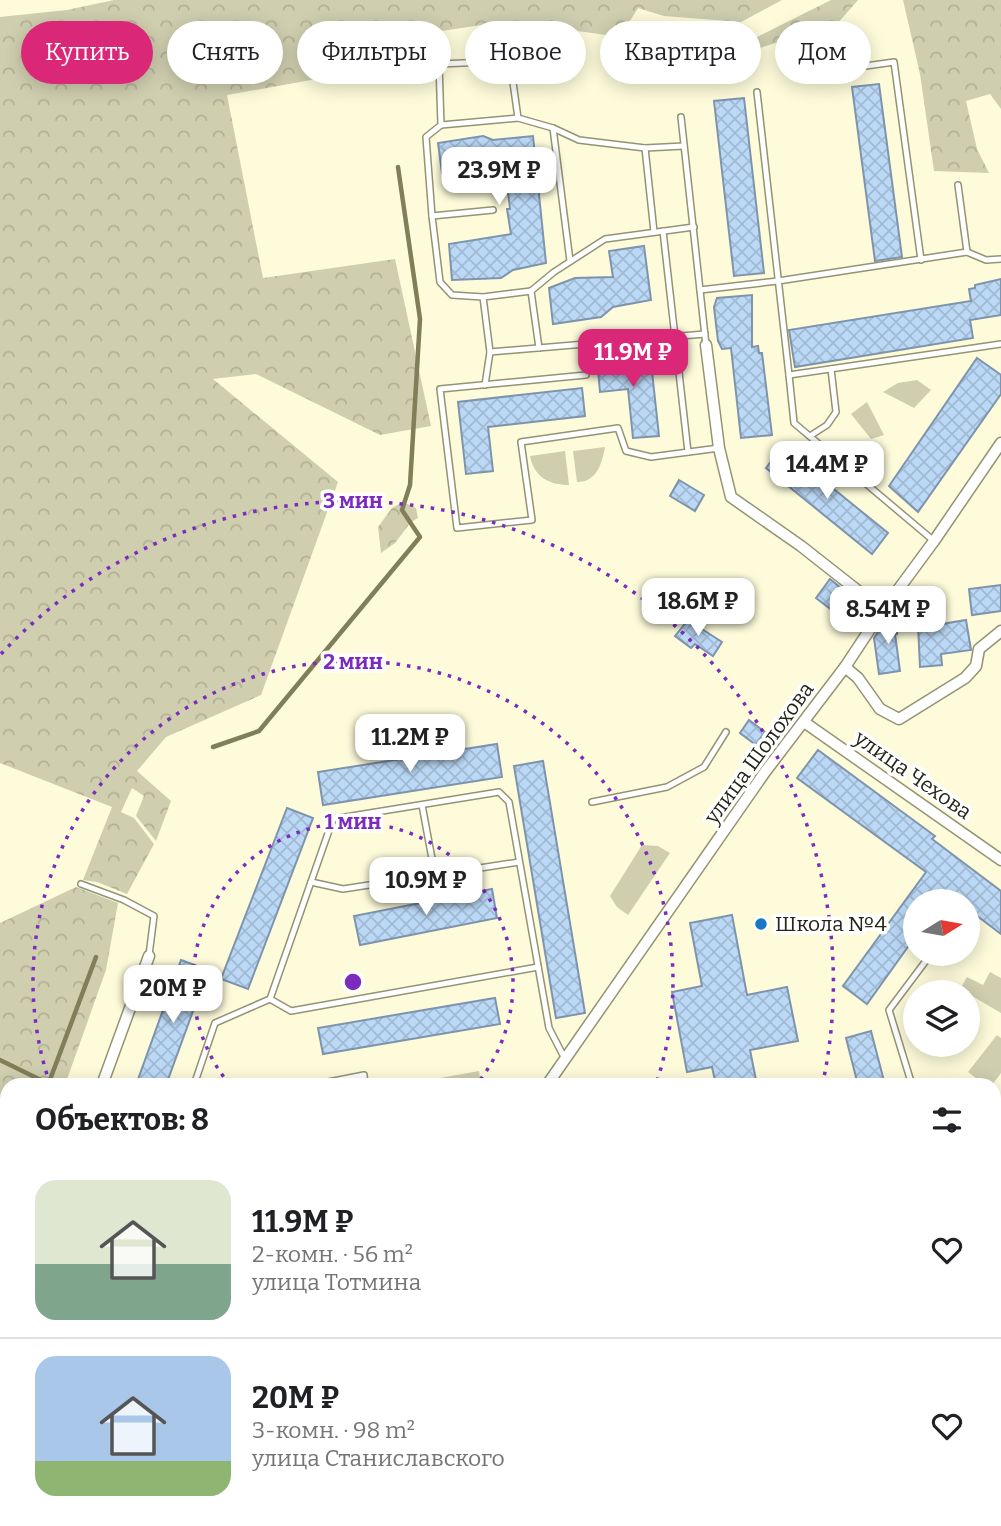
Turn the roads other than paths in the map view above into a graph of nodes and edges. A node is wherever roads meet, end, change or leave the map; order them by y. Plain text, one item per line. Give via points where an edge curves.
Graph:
1 (871, 65) edge
2 (757, 92) dead end
3 (681, 117) dead end
4 (518, 118) junction
5 (441, 125) junction
6 (553, 128) junction
7 (684, 146) junction
8 (645, 148) junction
9 (958, 185) dead end
10 (493, 210) dead end
11 (432, 216) junction
12 (694, 227) junction
13 (663, 231) junction
14 (654, 232) junction
15 (967, 252) junction
16 (1001, 259) edge
17 (921, 260) junction
18 (570, 261) junction
19 (778, 281) junction
20 (700, 290) junction
21 (531, 291) junction
22 (482, 297) junction
23 (675, 336) junction
24 (705, 339) junction
25 (1001, 344) edge
26 (539, 348) junction
27 (490, 352) junction
28 (831, 369) junction
29 (586, 375) dead end
30 (789, 375) junction
31 (485, 385) junction
32 (810, 436) junction
33 (1001, 443) edge
34 (719, 448) junction
35 (688, 452) junction
36 (934, 541) junction
37 (878, 617) junction
38 (1001, 631) edge
39 (845, 667) junction
40 (804, 722) junction
41 (726, 732) dead end
42 (592, 802) dead end
43 (422, 805) junction
44 (1001, 860) edge
45 (519, 862) junction
46 (435, 875) junction
47 (311, 882) junction
48 (81, 884) dead end
49 (149, 956) joint
50 (922, 966) edge
51 (538, 967) junction
52 (270, 999) junction
53 (565, 1059) junction
54 (105, 1078) edge
55 (196, 1078) edge
56 (348, 1078) edge
57 (364, 1078) edge
58 (552, 1078) edge
59 (910, 1078) edge

1 - 17 lane via 894,62
2 - 19 lane
3 - 7 lane
4 - 5 lane
4 - 5 lane via 510,61 439,64
4 - 6 lane
5 - 11 lane via 426,137
6 - 8 lane via 579,140
6 - 18 lane
7 - 8 lane
7 - 12 lane
8 - 14 lane
9 - 15 lane
10 - 11 lane
11 - 22 lane via 440,282 452,295
12 - 13 lane
12 - 20 lane
13 - 14 lane
13 - 23 lane
14 - 18 lane via 605,239
15 - 16 lane via 986,260
15 - 17 lane
17 - 19 lane
18 - 21 lane
19 - 20 lane
19 - 30 lane
20 - 24 lane
21 - 22 lane
21 - 26 lane
22 - 27 lane
23 - 24 lane
23 - 26 lane
23 - 35 lane
24 - 34 street
25 - 28 lane
26 - 27 lane
27 - 31 lane
28 - 30 lane
28 - 32 lane via 836,412
29 - 31 lane
30 - 32 lane via 794,423
31 - 35 lane via 440,389 457,528 532,520 521,442 618,428 626,452 651,457
32 - 36 lane
33 - 36 street, улица Шолохова
34 - 35 lane
34 - 37 street via 731,497 862,594
36 - 37 street, улица Шолохова
37 - 39 street, улица Шолохова
38 - 39 street via 979,649 976,666 965,678 899,719 880,709
39 - 40 street, улица Шолохова
40 - 44 street, улица Чехова
40 - 53 street, улица Шолохова
41 - 42 lane via 704,767 667,787
43 - 45 lane via 499,792 509,802
43 - 46 lane
43 - 47 lane via 333,819
45 - 46 lane
45 - 51 lane
46 - 47 lane via 343,889
47 - 52 lane
48 - 49 lane via 154,916
49 - 54 street
50 - 59 lane via 890,1010
51 - 52 lane via 291,1012
51 - 53 lane via 549,1028
52 - 55 lane via 215,1023
53 - 58 street, улица Шолохова
56 - 57 lane

